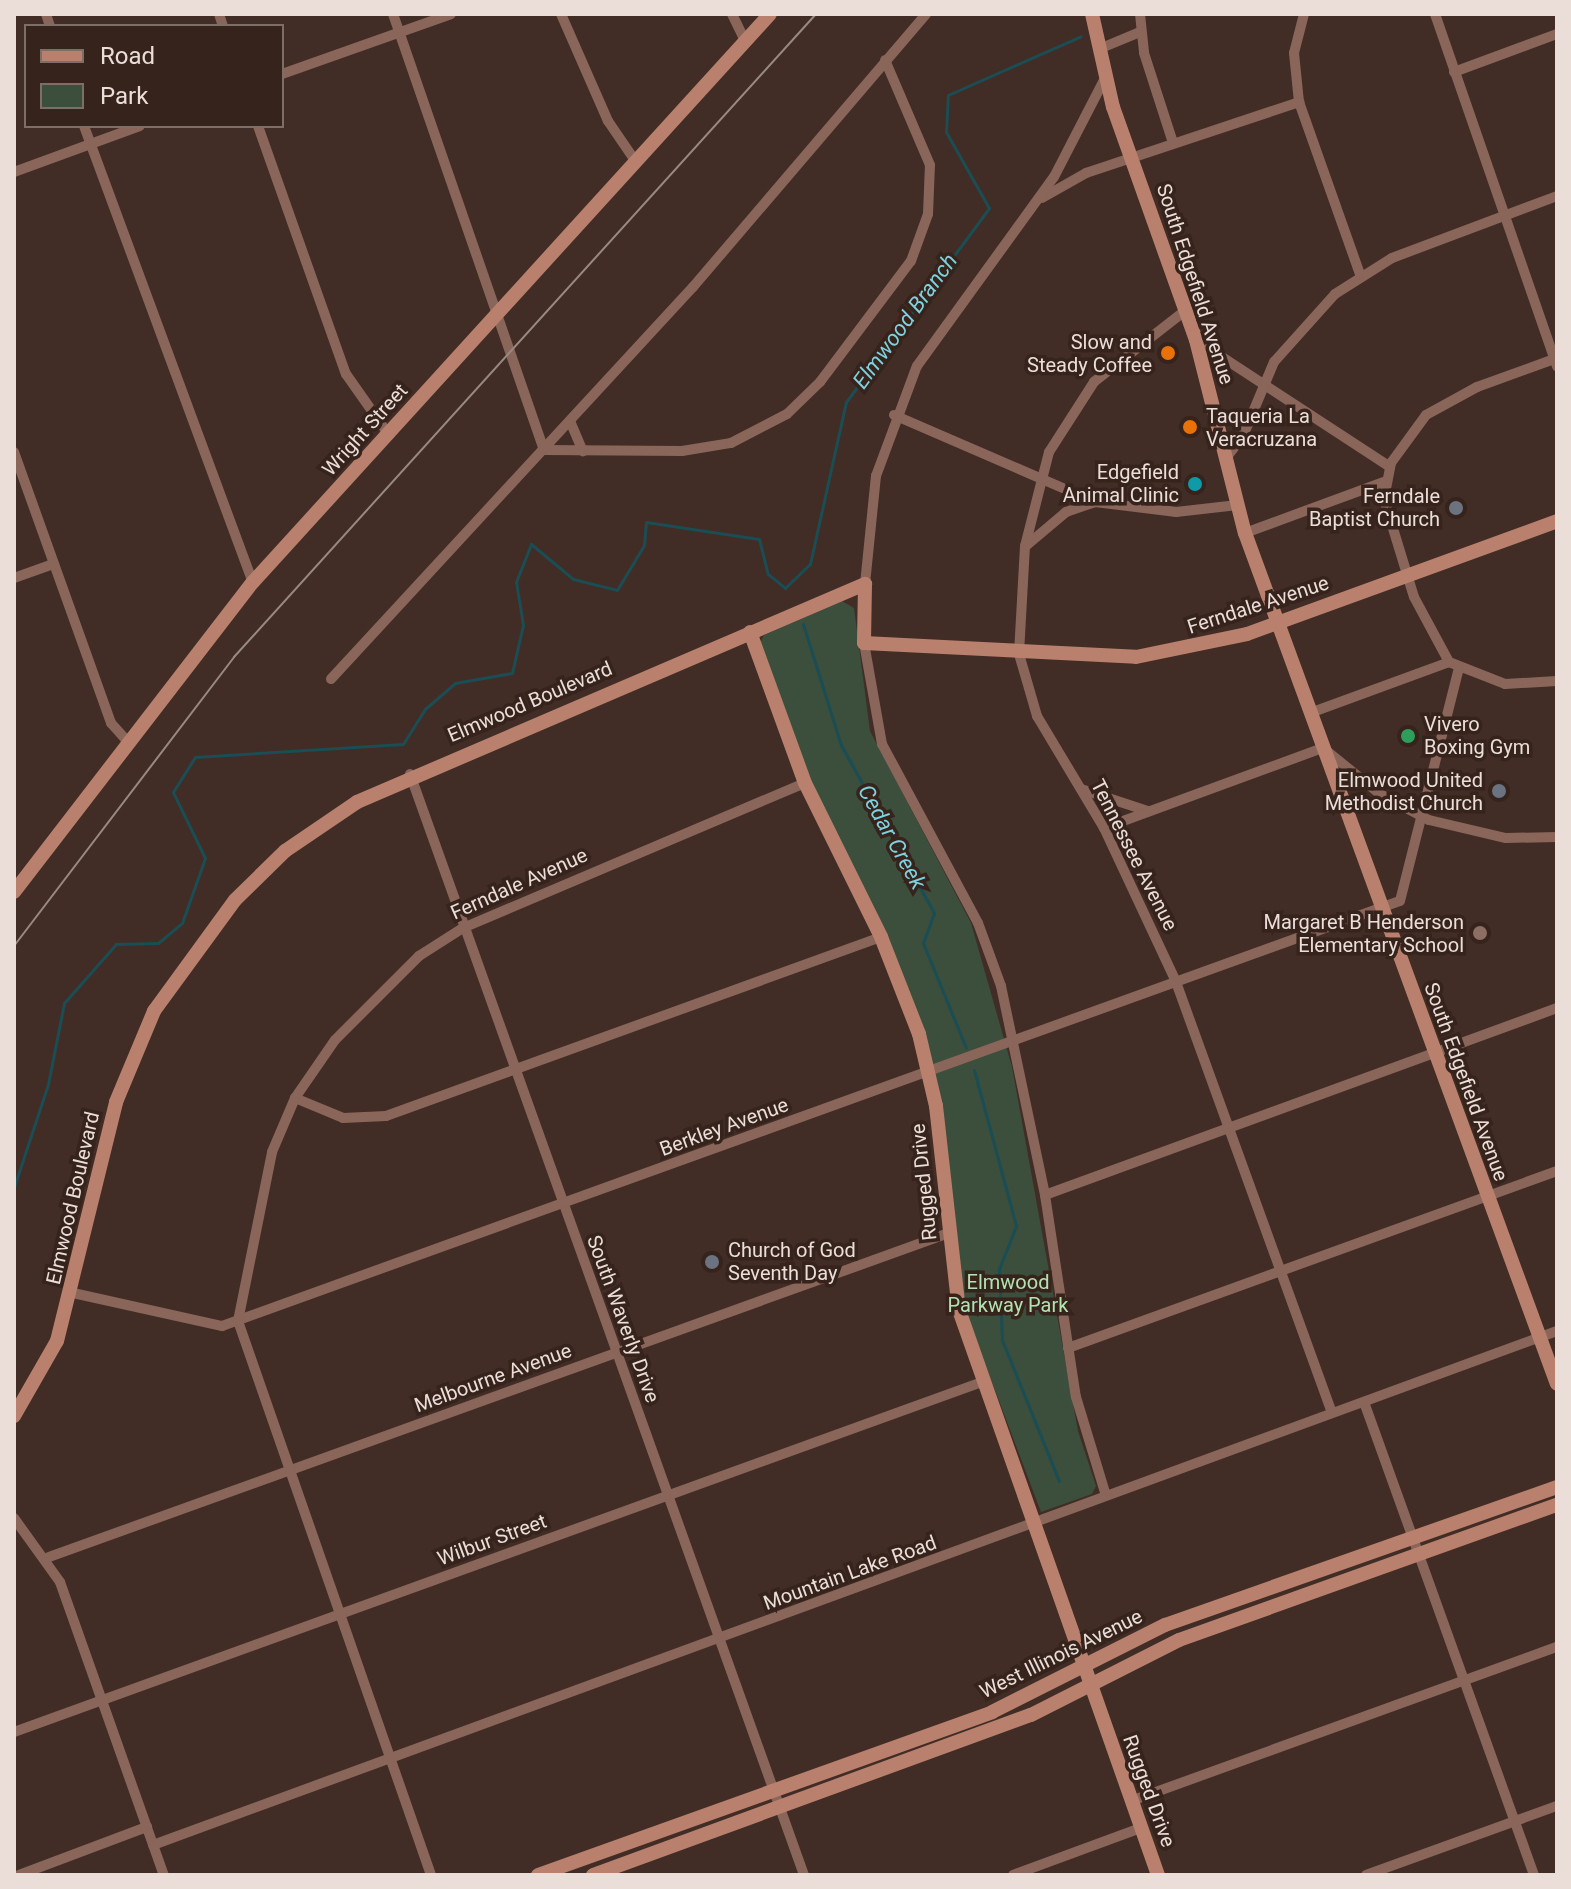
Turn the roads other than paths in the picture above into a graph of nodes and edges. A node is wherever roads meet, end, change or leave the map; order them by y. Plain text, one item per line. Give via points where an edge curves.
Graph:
1 (393, 14) edge
2 (451, 14) edge
3 (561, 14) edge
4 (732, 14) edge
5 (770, 14) edge
6 (926, 14) edge
7 (1092, 14) edge
8 (1140, 14) edge
9 (1304, 14) edge
10 (1435, 14) edge
11 (399, 32) junction
12 (1140, 32) junction
13 (1557, 34) edge
14 (745, 41) junction
15 (1099, 49) junction
16 (885, 60) junction
17 (1454, 72) junction
18 (284, 73) edge
19 (1105, 78) junction
20 (1299, 102) junction
21 (85, 128) edge
22 (135, 128) edge
23 (259, 128) edge
24 (1173, 143) junction
25 (91, 144) junction
26 (1132, 157) junction
27 (636, 162) junction
28 (14, 172) edge
29 (1557, 196) edge
30 (1036, 202) junction
31 (1502, 216) junction
32 (1360, 274) junction
33 (1186, 310) junction
34 (498, 312) junction
35 (1196, 340) junction
36 (1556, 361) edge
37 (1264, 383) junction
38 (894, 415) junction
39 (570, 421) junction
40 (389, 435) junction
41 (544, 450) junction
42 (583, 451) junction
43 (14, 452) edge
44 (1226, 458) junction
45 (1390, 467) junction
46 (1040, 479) junction
47 (1386, 481) junction
48 (1095, 502) junction
49 (1238, 505) junction
50 (1557, 521) edge
51 (1245, 533) junction
52 (1025, 546) junction
53 (53, 564) junction
54 (1406, 576) junction
55 (14, 578) edge
56 (253, 582) junction
57 (865, 584) junction
58 (1277, 623) junction
59 (750, 632) junction
60 (864, 643) junction
61 (1019, 654) junction
62 (1454, 665) junction
63 (331, 679) dead end
64 (1557, 681) edge
65 (1310, 713) junction
66 (127, 741) junction
67 (1323, 748) junction
68 (410, 774) junction
69 (805, 783) junction
70 (1081, 789) junction
71 (1150, 812) junction
72 (1421, 816) junction
73 (1104, 828) junction
74 (1557, 837) edge
75 (14, 892) edge
76 (1382, 908) junction
77 (463, 928) junction
78 (881, 937) junction
79 (1176, 982) junction
80 (1557, 1008) edge
81 (1013, 1042) junction
82 (1433, 1053) junction
83 (515, 1069) junction
84 (930, 1073) junction
85 (295, 1098) junction
86 (1229, 1128) junction
87 (1557, 1171) edge
88 (1045, 1195) junction
89 (1487, 1197) junction
90 (564, 1204) junction
91 (949, 1233) junction
92 (1280, 1271) junction
93 (73, 1293) junction
94 (238, 1321) junction
95 (1557, 1331) edge
96 (1539, 1338) junction
97 (1068, 1348) junction
98 (616, 1352) junction
99 (982, 1382) junction
100 (1557, 1384) edge
101 (1364, 1402) junction
102 (1332, 1413) junction
103 (14, 1416) edge
104 (287, 1471) junction
105 (1557, 1487) edge
106 (667, 1496) junction
107 (1106, 1496) junction
108 (1557, 1505) edge
109 (14, 1518) edge
110 (1034, 1524) junction
111 (1413, 1537) junction
112 (1419, 1555) junction
113 (49, 1557) junction
114 (1247, 1597) junction
115 (1253, 1614) junction
116 (340, 1615) junction
117 (719, 1640) junction
118 (1557, 1647) edge
119 (1085, 1666) junction
120 (1464, 1681) junction
121 (1090, 1684) junction
122 (102, 1700) junction
123 (14, 1732) edge
124 (925, 1736) junction
125 (931, 1753) junction
126 (391, 1758) junction
127 (773, 1790) junction
128 (1131, 1801) junction
129 (1557, 1806) edge
130 (779, 1808) junction
131 (1515, 1822) junction
132 (147, 1827) junction
133 (1141, 1828) junction
134 (153, 1845) junction
135 (609, 1849) junction
136 (615, 1867) junction
137 (19, 1875) edge
138 (164, 1875) edge
139 (431, 1875) edge
140 (538, 1875) edge
141 (593, 1875) edge
142 (804, 1875) edge
143 (1013, 1875) edge
144 (1158, 1875) edge
145 (1366, 1875) edge
146 (1534, 1875) edge

1 - 11 street
2 - 11 street
3 - 27 street via 608,121
4 - 14 street
5 - 14 street, Wright Street
6 - 16 street
7 - 15 street, South Edgefield Avenue
8 - 12 street
9 - 20 street via 1294,53
10 - 17 street
11 - 18 street
11 - 34 street
12 - 15 street
12 - 24 street
13 - 17 street
14 - 27 street, Wright Street
15 - 19 street, South Edgefield Avenue
16 - 39 street
16 - 42 street via 930,165 928,214 911,261 820,382 787,414 731,443
17 - 31 street
19 - 26 street, South Edgefield Avenue
19 - 30 street
20 - 24 street
20 - 32 street
21 - 25 street
22 - 25 street
23 - 40 street via 346,374
24 - 26 street
25 - 28 street
25 - 56 street
26 - 30 street
26 - 33 street, South Edgefield Avenue
27 - 34 street, Wright Street
29 - 31 street
30 - 38 street via 944,321
31 - 32 street
31 - 36 street
32 - 37 street via 1308,318
33 - 35 street, South Edgefield Avenue
33 - 46 street, Tennessee Avenue via 1094,382 1069,414
34 - 40 street, Wright Street
34 - 41 street
35 - 37 street
35 - 44 street, South Edgefield Avenue
36 - 45 street via 1452,398 1412,431
37 - 44 street via 1243,436
37 - 45 street
38 - 46 street
38 - 57 street via 876,476
39 - 41 street
39 - 42 street
40 - 56 street, Wright Street
41 - 42 street
41 - 63 street
43 - 53 street
44 - 49 street, South Edgefield Avenue
45 - 47 street
46 - 48 street
46 - 52 street, Tennessee Avenue
47 - 51 street
47 - 54 street via 1387,519
48 - 49 street via 1176,512
48 - 52 street via 1066,512
49 - 51 street, South Edgefield Avenue
50 - 54 street, Ferndale Avenue
51 - 58 street, South Edgefield Avenue
52 - 61 street, Tennessee Avenue
53 - 55 street
53 - 66 street via 111,723
54 - 58 street, Ferndale Avenue
54 - 62 street
56 - 66 street, Wright Street
57 - 59 street, Elmwood Boulevard
57 - 60 street
58 - 61 street, Ferndale Avenue via 1159,655
58 - 65 street, South Edgefield Avenue
59 - 68 street, Elmwood Boulevard
59 - 69 street, Rugged Drive
60 - 61 street, Ferndale Avenue
60 - 81 street via 882,744 978,923
61 - 70 street, Tennessee Avenue via 1037,716
62 - 64 street via 1505,684
62 - 65 street
62 - 72 street
65 - 67 street, South Edgefield Avenue
66 - 75 street, Wright Street
67 - 71 street
67 - 72 street
67 - 76 street, South Edgefield Avenue
68 - 77 street, South Waverly Drive
68 - 93 street, Elmwood Boulevard via 285,851 212,925 170,985 116,1102
69 - 77 street, Ferndale Avenue
69 - 78 street, Rugged Drive
70 - 71 street
70 - 73 street, Tennessee Avenue
71 - 73 street
72 - 74 street via 1481,835
72 - 76 street via 1400,901
73 - 79 street, Tennessee Avenue
76 - 79 street, Berkley Avenue
76 - 82 street, South Edgefield Avenue
77 - 83 street, South Waverly Drive
77 - 85 street, Ferndale Avenue via 386,984
78 - 83 street
78 - 84 street, Rugged Drive
79 - 81 street, Berkley Avenue
79 - 86 street, Tennessee Avenue
80 - 82 street
81 - 84 street, Berkley Avenue
81 - 88 street
82 - 86 street
82 - 89 street, South Edgefield Avenue
83 - 85 street via 363,1120
83 - 90 street, South Waverly Drive
84 - 90 street, Berkley Avenue
84 - 91 street, Rugged Drive
85 - 94 street, Ferndale Avenue via 262,1192
86 - 88 street
86 - 92 street, Tennessee Avenue
87 - 89 street
88 - 97 street
89 - 92 street
89 - 96 street, South Edgefield Avenue
90 - 94 street, Berkley Avenue
90 - 98 street, South Waverly Drive
91 - 98 street, Melbourne Avenue
91 - 99 street, Rugged Drive via 959,1310
92 - 97 street
92 - 102 street, Tennessee Avenue
93 - 94 street, Berkley Avenue via 198,1326
93 - 103 street, Elmwood Boulevard via 57,1341
94 - 104 street
95 - 96 street, Mountain Lake Road
96 - 100 street, South Edgefield Avenue
96 - 101 street, Mountain Lake Road
97 - 107 street
98 - 104 street, Melbourne Avenue
98 - 106 street, South Waverly Drive
99 - 106 street, Wilbur Street
99 - 110 street, Rugged Drive
101 - 102 street, Mountain Lake Road
101 - 111 street
102 - 107 street, Mountain Lake Road
104 - 113 street, Melbourne Avenue
104 - 116 street
105 - 111 street, West Illinois Avenue
106 - 116 street, Wilbur Street
106 - 117 street, South Waverly Drive
107 - 110 street, Mountain Lake Road
108 - 112 street, West Illinois Avenue
109 - 113 street
110 - 117 street, Mountain Lake Road
110 - 119 street, Rugged Drive
111 - 112 street
111 - 114 street, West Illinois Avenue
112 - 115 street, West Illinois Avenue
112 - 120 street
113 - 122 street
114 - 115 street
114 - 119 street, West Illinois Avenue via 1165,1625
115 - 121 street, West Illinois Avenue via 1157,1649
116 - 122 street, Wilbur Street
116 - 126 street
117 - 126 street, Mountain Lake Road
117 - 127 street, South Waverly Drive
118 - 120 street
119 - 121 street, Rugged Drive
119 - 124 street, West Illinois Avenue via 1025,1698
120 - 128 street
120 - 131 street
121 - 125 street, West Illinois Avenue
121 - 128 street, Rugged Drive
122 - 123 street, Wilbur Street
122 - 132 street
124 - 125 street
124 - 127 street, West Illinois Avenue
125 - 130 street, West Illinois Avenue
126 - 134 street, Mountain Lake Road
126 - 139 street
127 - 130 street, South Waverly Drive
127 - 135 street, West Illinois Avenue
128 - 133 street, Rugged Drive
129 - 131 street
130 - 136 street, West Illinois Avenue
130 - 142 street, South Waverly Drive
131 - 145 street
131 - 146 street
132 - 134 street
132 - 137 street
133 - 143 street
133 - 144 street, Rugged Drive
134 - 138 street
135 - 136 street
135 - 140 street, West Illinois Avenue
136 - 141 street, West Illinois Avenue

